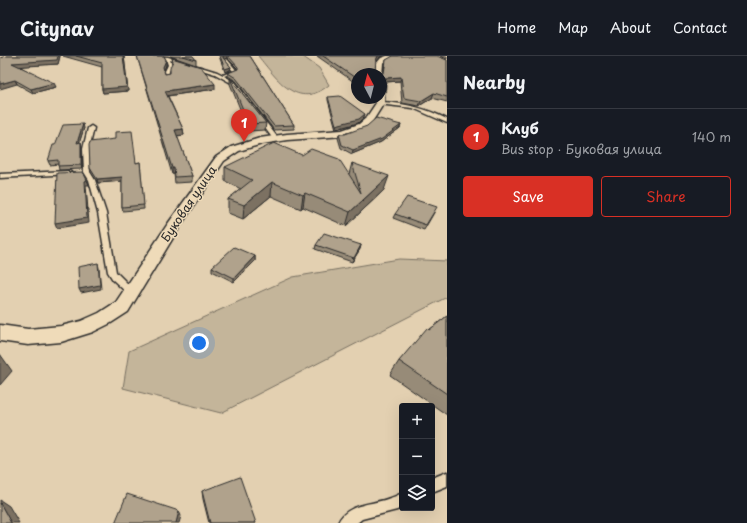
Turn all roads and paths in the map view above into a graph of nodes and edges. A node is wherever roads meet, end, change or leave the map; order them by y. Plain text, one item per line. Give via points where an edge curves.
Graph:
1 (159, 56) edge
2 (394, 56) edge
3 (167, 58) junction
4 (226, 60) edge
5 (378, 68) edge
6 (223, 76) junction
7 (167, 77) edge
8 (387, 103) edge
9 (379, 104) edge
10 (447, 121) edge
11 (91, 128) dead end
12 (275, 138) junction
13 (86, 172) junction
14 (0, 176) edge
15 (132, 293) junction
16 (0, 333) edge
17 (447, 478) edge
18 (435, 484) edge
19 (399, 502) edge
20 (345, 523) edge

1 - 3 lane
2 - 5 street via 379,62
3 - 6 lane
3 - 7 lane via 170,65 166,71
4 - 6 lane via 235,71
6 - 12 lane via 243,93
8 - 10 lane via 418,107
9 - 12 street, Буковая улица via 369,120 353,131 333,135
11 - 13 lane via 86,149
12 - 15 street, Буковая улица via 235,149 220,159 172,228
13 - 14 lane
13 - 15 lane via 92,180 102,214 112,272
15 - 16 street, Буковая улица via 122,306 86,328 61,334 28,337
17 - 18 lane
19 - 20 lane via 358,513

